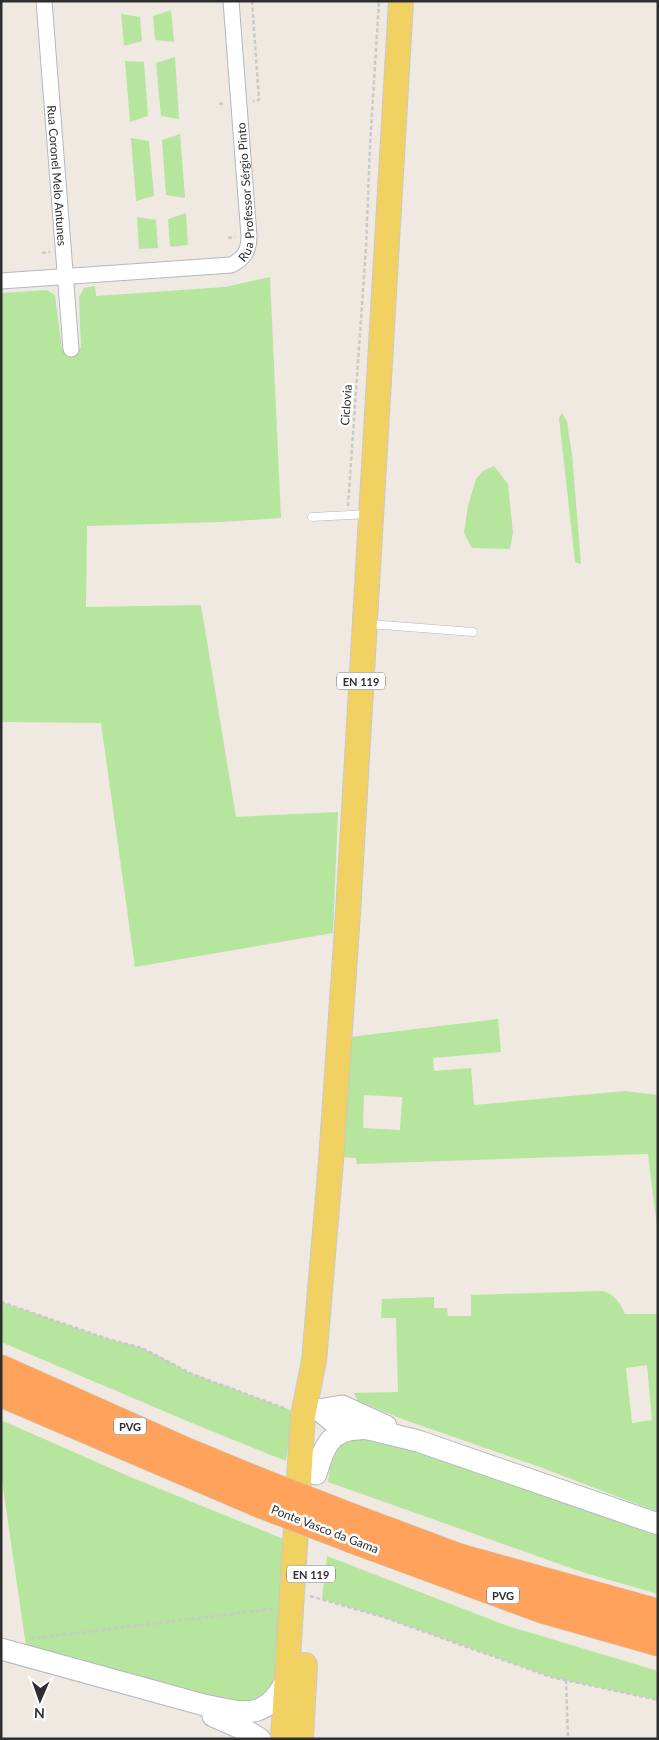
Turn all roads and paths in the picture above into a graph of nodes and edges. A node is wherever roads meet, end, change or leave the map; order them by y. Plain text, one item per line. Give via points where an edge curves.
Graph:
1 (44, 1) edge
2 (231, 1) edge
3 (379, 1) edge
4 (401, 1) edge
5 (65, 277) junction
6 (1, 281) edge
7 (71, 349) dead end
8 (359, 514) junction
9 (312, 517) dead end
10 (364, 623) junction
11 (473, 632) dead end
12 (1, 1302) edge
13 (1, 1369) edge
14 (1, 1393) edge
15 (308, 1411) junction
16 (363, 1429) junction
17 (418, 1441) junction
18 (316, 1474) junction
19 (259, 1492) junction
20 (658, 1524) edge
21 (352, 1529) junction
22 (301, 1591) junction
23 (658, 1613) edge
24 (658, 1642) edge
25 (10, 1651) edge
26 (288, 1677) junction
27 (566, 1680) junction
28 (133, 1686) junction
29 (658, 1700) edge
30 (238, 1712) junction
31 (253, 1735) edge
32 (289, 1737) edge
33 (568, 1739) edge

1 - 5 street, Rua Coronel Melo Antunes
2 - 5 street, Rua Professor Sérgio Pinto via 249,236 246,252 231,265
3 - 8 path, Ciclovia via 362,296
4 - 8 main road, EN 119
5 - 6 street, Rua Professor Sérgio Pinto
5 - 7 street, Rua Coronel Melo Antunes
8 - 9 lane
8 - 10 main road, EN 119
10 - 11 lane
10 - 15 main road, EN 119 via 331,1161
12 - 15 path via 142,1348 192,1374
13 - 19 highway, Ponte Vasco da Gama / PVG via 187,1452
14 - 19 highway, Ponte Vasco da Gama / PVG
15 - 16 main road via 336,1424
15 - 17 main road via 342,1406
15 - 18 main road, EN 119
15 - 22 main road, EN 119
16 - 17 main road
16 - 18 main road via 345,1431 331,1439 323,1451
17 - 20 main road
18 - 22 main road, EN 119
19 - 21 highway, Ponte Vasco da Gama / PVG, bridge
21 - 23 highway, Ponte Vasco da Gama / PVG
21 - 24 highway, Ponte Vasco da Gama / PVG via 542,1609
22 - 25 path via 272,1609 34,1638
22 - 26 main road, EN 119
22 - 27 path
22 - 32 main road, EN 119 via 303,1707
25 - 28 main road
26 - 30 main road via 270,1704 256,1711
26 - 32 main road, EN 119
27 - 29 path
27 - 33 path
28 - 30 main road
28 - 31 main road
30 - 32 main road via 263,1718
31 - 32 main road

